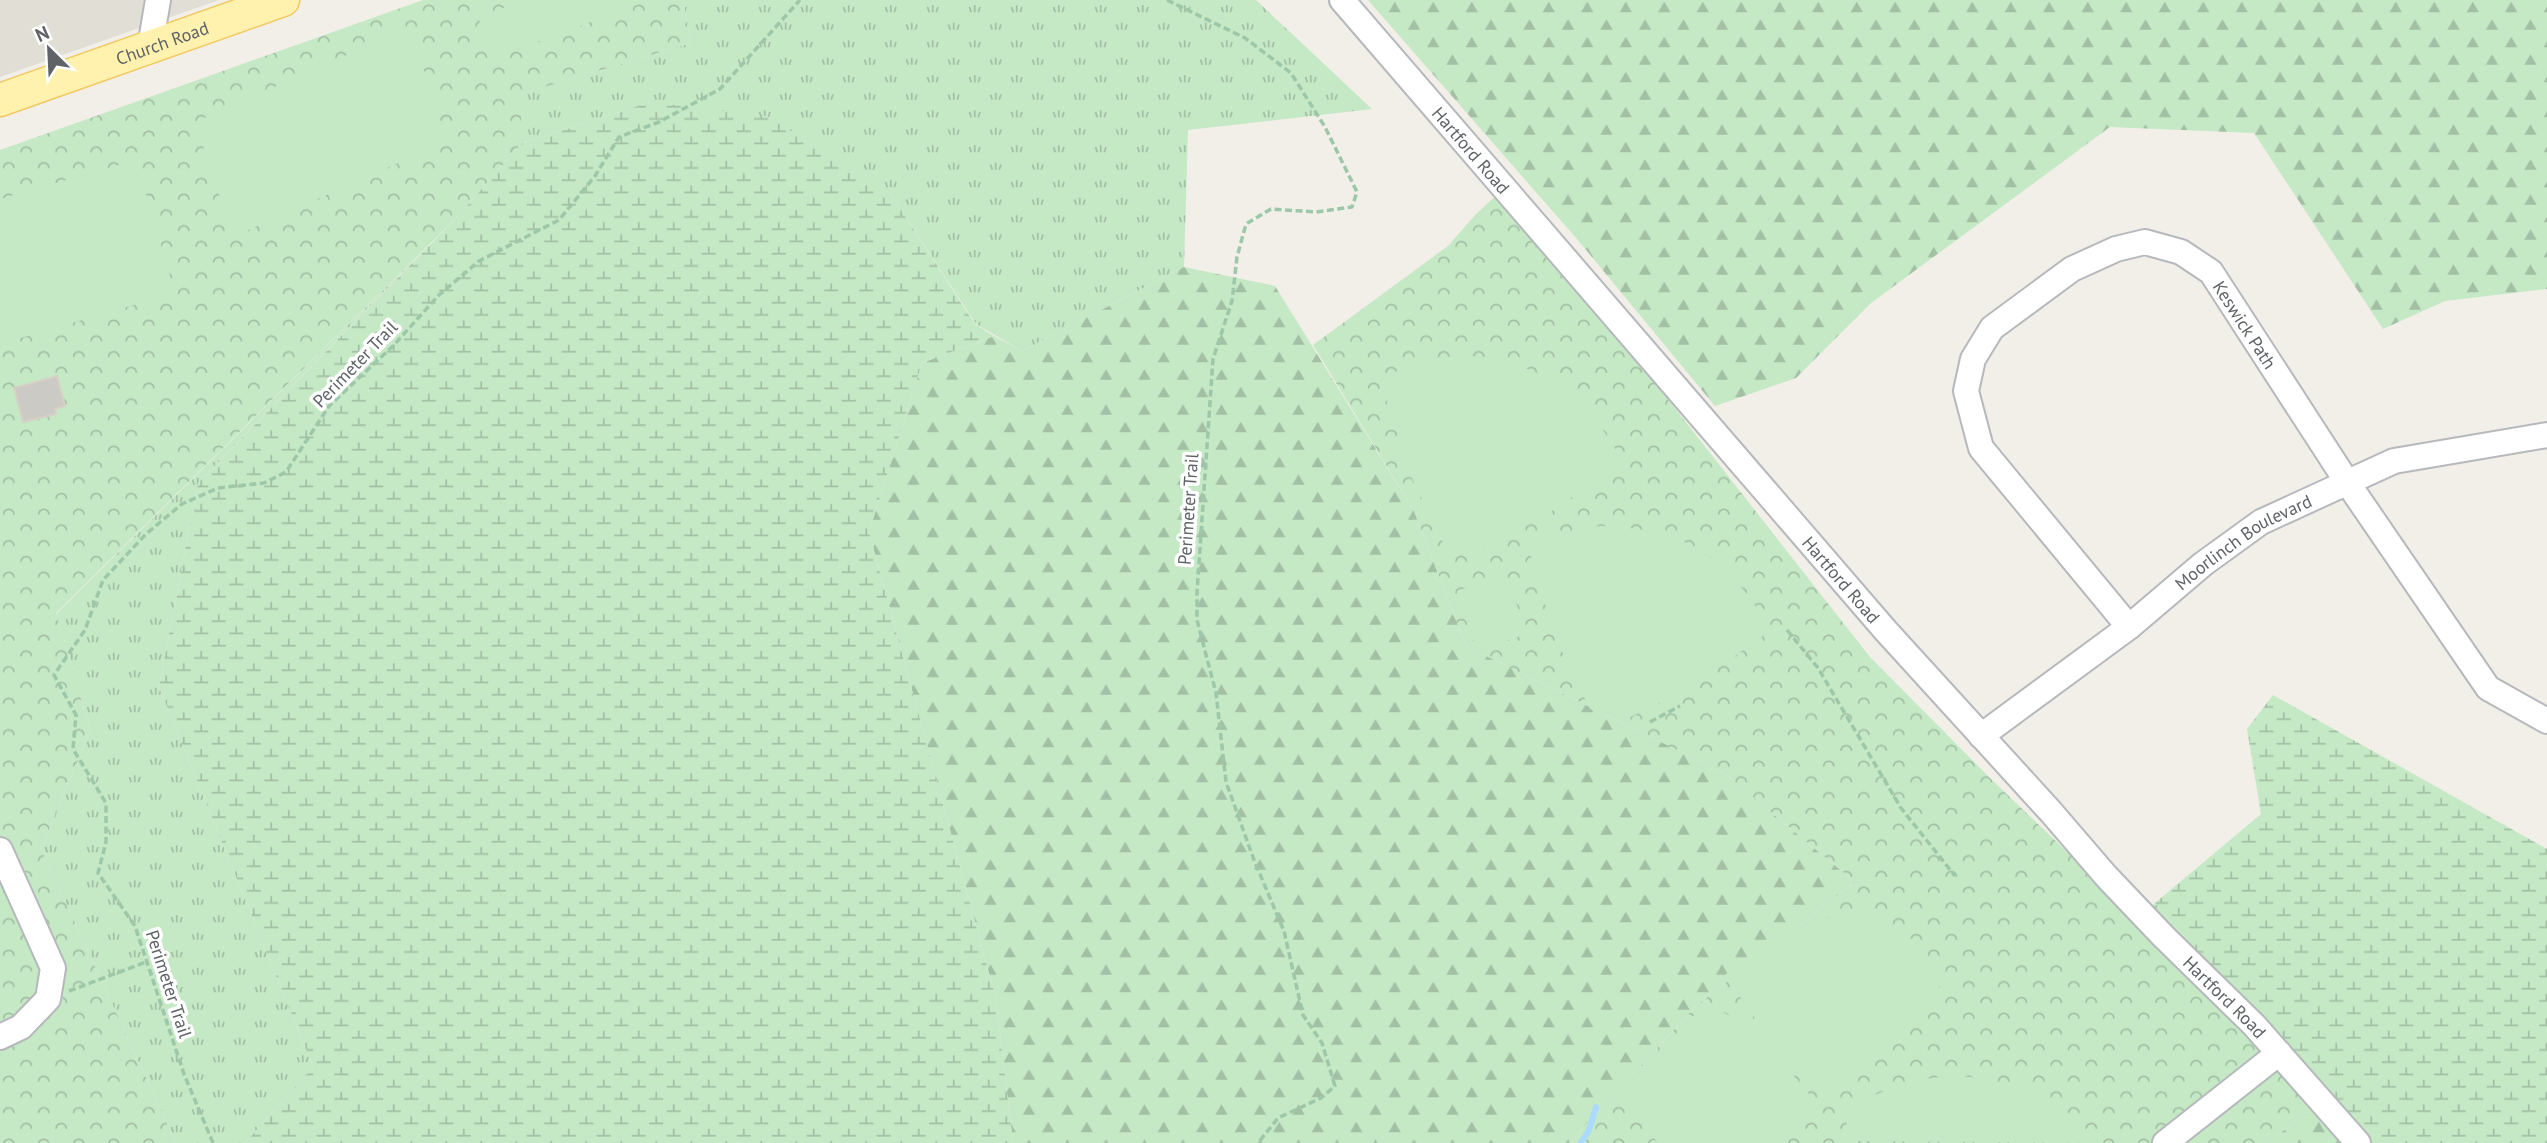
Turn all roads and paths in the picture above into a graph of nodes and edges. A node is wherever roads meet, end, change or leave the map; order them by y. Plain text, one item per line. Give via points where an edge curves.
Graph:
1 (158, 0) edge
2 (283, 0) edge
3 (800, 0) edge
4 (1167, 0) edge
5 (1342, 0) edge
6 (150, 47) junction
7 (0, 100) edge
8 (2547, 435) edge
9 (2347, 482) junction
10 (2129, 627) junction
11 (1787, 630) dead end
12 (1680, 706) dead end
13 (2547, 721) edge
14 (1650, 722) dead end
15 (1981, 736) junction
16 (0, 850) edge
17 (1955, 876) dead end
18 (146, 962) junction
19 (48, 999) junction
20 (0, 1037) edge
21 (2279, 1053) junction
22 (213, 1143) edge
23 (1258, 1143) edge
24 (2165, 1143) edge
25 (2358, 1143) edge

1 - 6 street
2 - 6 main road, Church Road
3 - 18 path, Perimeter Trail via 720,89 659,122 619,137 596,176 559,220 479,261 438,296 329,406 286,472 264,484 218,488 182,504 103,580 85,630 54,675 76,715 73,749 106,803 106,842 98,873 135,926
4 - 23 path, Perimeter Trail via 1245,38 1291,73 1325,127 1357,192 1352,207 1316,212 1271,209 1246,224 1232,301 1213,359 1197,620 1216,693 1226,782 1284,931 1303,1015 1322,1043 1335,1086 1321,1098 1278,1118
5 - 15 street, Hartford Road
6 - 7 main road, Church Road
8 - 9 street, Moorlinch Boulevard via 2394,461
9 - 10 street, Moorlinch Boulevard via 2261,522
9 - 10 street, Keswick Path via 2211,272 2180,253 2145,242 2072,268 1992,328 1973,359 1966,391 1981,448
9 - 13 street, Keswick Path via 2488,688
10 - 15 street, Moorlinch Boulevard
11 - 17 path via 1818,668 1901,808
12 - 14 path
15 - 21 street, Hartford Road via 2106,876
16 - 19 street via 53,968
18 - 19 path
18 - 22 path, Perimeter Trail
19 - 20 street via 21,1027
21 - 24 street
21 - 25 street, Hartford Road

